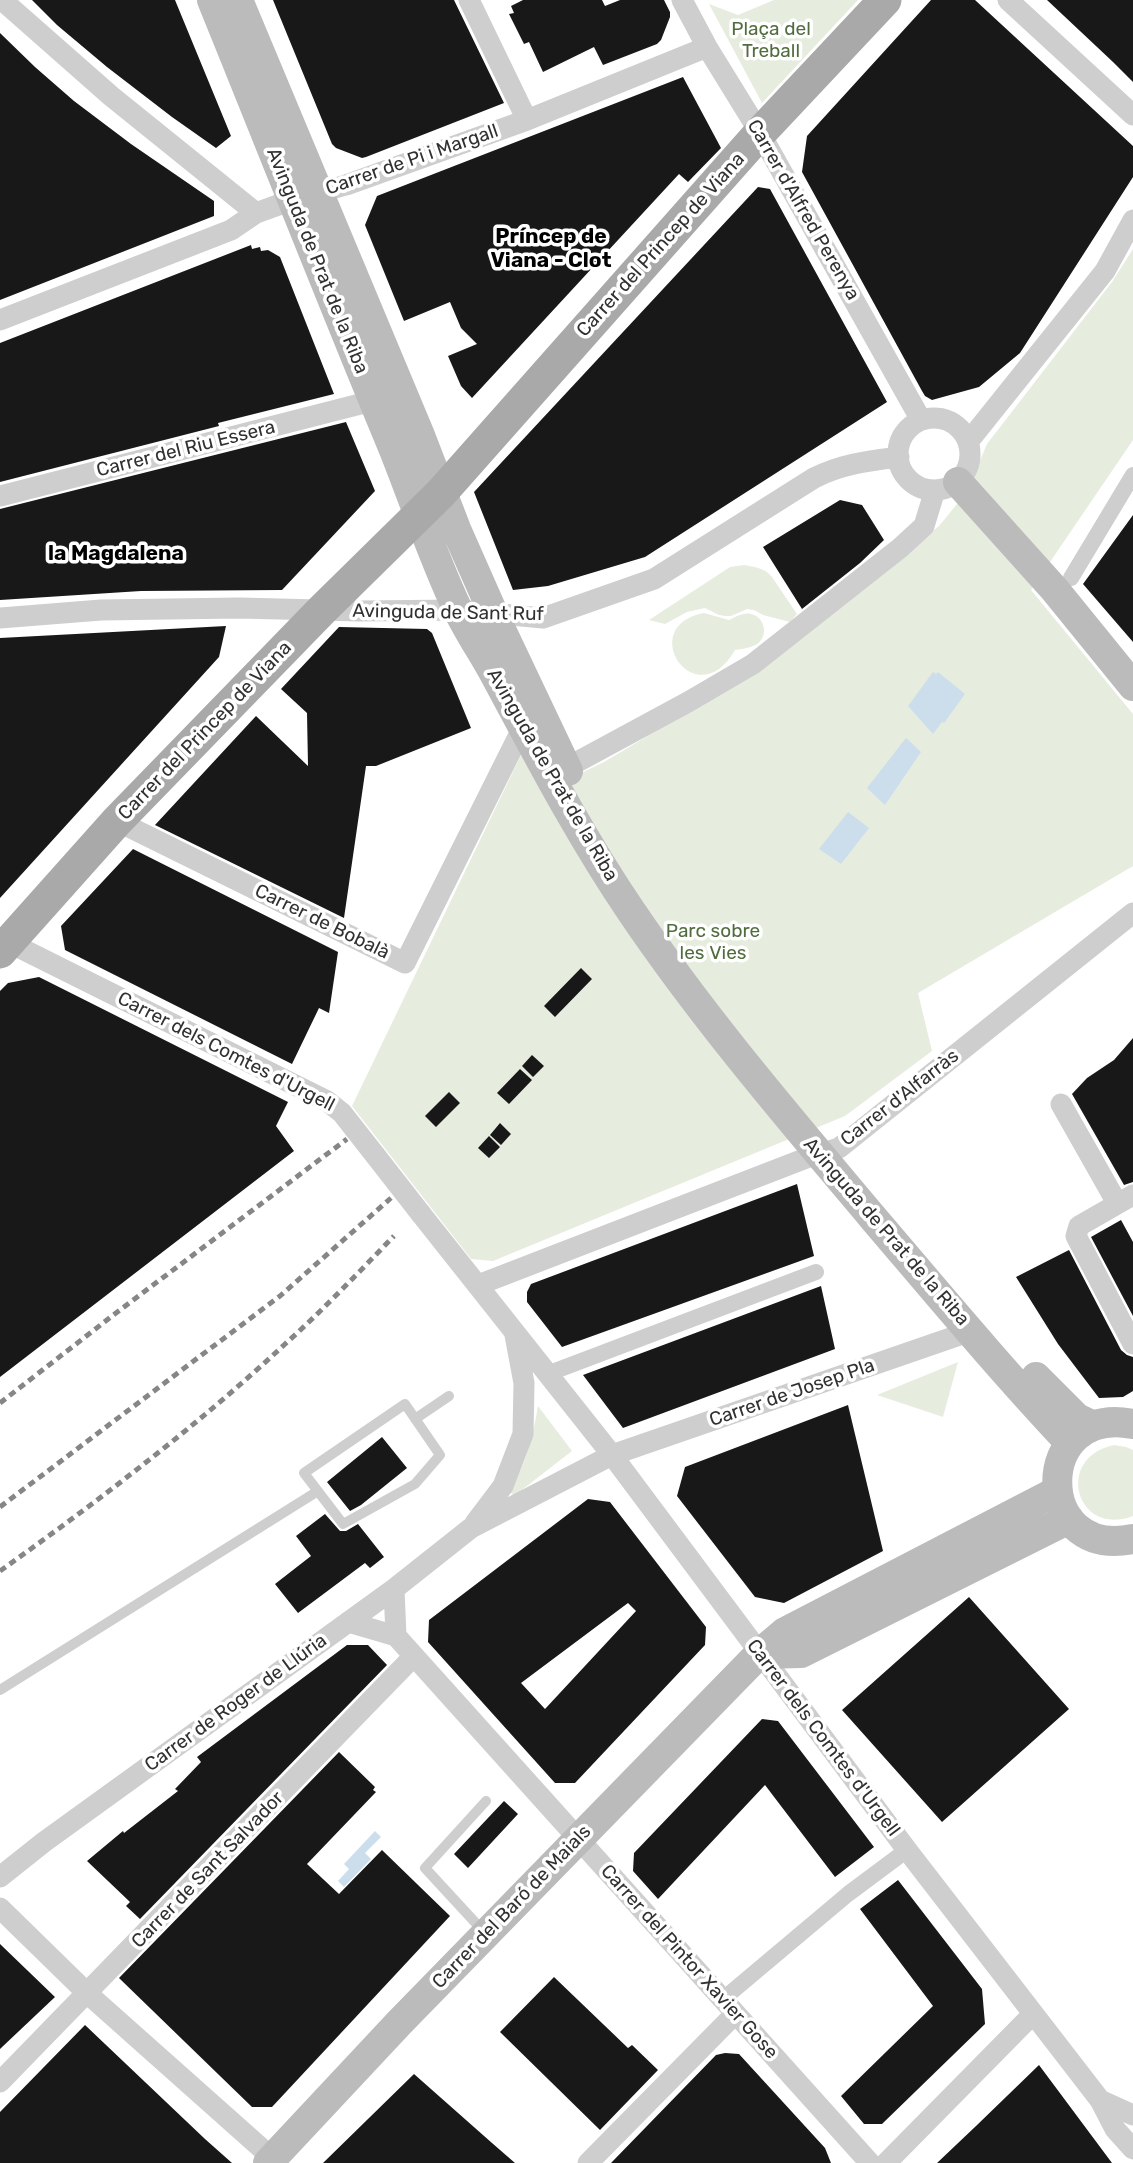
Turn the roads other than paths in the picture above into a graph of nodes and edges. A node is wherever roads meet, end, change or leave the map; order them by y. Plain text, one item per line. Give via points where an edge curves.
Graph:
1 (2, 0) edge
2 (212, 0) edge
3 (238, 0) edge
4 (468, 0) edge
5 (682, 0) edge
6 (885, 0) edge
7 (1008, 0) edge
8 (707, 47) junction
9 (1133, 115) edge
10 (527, 120) junction
11 (760, 133) junction
12 (305, 196) junction
13 (256, 213) junction
14 (1133, 220) edge
15 (0, 320) edge
16 (372, 401) junction
17 (921, 420) junction
18 (968, 442) junction
19 (899, 457) junction
20 (1133, 475) edge
21 (946, 486) junction
22 (441, 493) junction
23 (0, 496) edge
24 (418, 516) junction
25 (1071, 578) dead end
26 (322, 610) junction
27 (458, 610) junction
28 (494, 615) junction
29 (0, 618) edge
30 (1133, 686) edge
31 (522, 729) junction
32 (566, 768) junction
33 (117, 821) junction
34 (1133, 913) edge
35 (3, 944) edge
36 (1061, 1104) dead end
37 (829, 1151) junction
38 (1125, 1199) edge
39 (816, 1272) dead end
40 (478, 1284) junction
41 (971, 1331) junction
42 (515, 1333) junction
43 (1133, 1344) edge
44 (547, 1374) junction
45 (449, 1396) dead end
46 (415, 1419) junction
47 (1133, 1424) edge
48 (1082, 1435) junction
49 (612, 1455) junction
50 (318, 1491) junction
51 (1057, 1491) junction
52 (1069, 1519) junction
53 (471, 1528) junction
54 (1133, 1539) edge
55 (394, 1589) junction
56 (348, 1622) junction
57 (396, 1636) junction
58 (759, 1654) junction
59 (414, 1656) junction
60 (0, 1690) edge
61 (486, 1801) dead end
62 (578, 1839) junction
63 (906, 1850) junction
64 (0, 1877) edge
65 (0, 1908) edge
66 (486, 1934) junction
67 (88, 1994) junction
68 (728, 2007) junction
69 (1033, 2014) junction
70 (0, 2082) edge
71 (1100, 2100) junction
72 (1133, 2115) edge
73 (1133, 2149) edge
74 (273, 2161) edge
75 (587, 2163) edge
76 (870, 2163) edge
77 (886, 2163) edge

1 - 13 street via 111,96
2 - 12 main road, Avinguda de Prat de la Riba
3 - 12 main road, Avinguda de Prat de la Riba
4 - 10 street
5 - 8 street, Carrer d'Alfred Perenya
6 - 11 main road, Carrer del Princep de Viana
7 - 9 street
8 - 10 street, Carrer de Pi i Margall
8 - 11 street, Carrer d'Alfred Perenya
10 - 12 street, Carrer de Pi i Margall
11 - 17 street, Carrer d'Alfred Perenya
11 - 22 main road, Carrer del Princep de Viana
12 - 13 street, Carrer de Pi i Margall
12 - 16 main road, Avinguda de Prat de la Riba
12 - 22 main road, Avinguda de Prat de la Riba via 419,433
13 - 15 street, Carrer de Pi i Margall via 231,230
14 - 18 street via 1105,271
16 - 23 street, Carrer del Riu Essera
16 - 24 main road, Avinguda de Prat de la Riba
17 - 18 street via 944,419 963,432
17 - 19 street via 905,433
18 - 21 street via 969,463
19 - 21 street via 913,483 924,489
19 - 28 street, Avinguda de Sant Ruf via 834,468 654,579 543,618
20 - 25 street
21 - 30 main road via 1055,590
21 - 32 street via 924,526 753,664
22 - 24 main road, Carrer del Princep de Viana
22 - 28 main road, Avinguda de Prat de la Riba
24 - 26 main road, Carrer del Princep de Viana
24 - 27 main road, Avinguda de Prat de la Riba
26 - 27 street, Avinguda de Sant Ruf
26 - 29 street, Avinguda de Sant Ruf via 101,610
26 - 33 main road, Carrer del Princep de Viana
27 - 28 street, Avinguda de Sant Ruf
27 - 31 main road, Avinguda de Prat de la Riba
28 - 32 main road, Avinguda de Prat de la Riba
31 - 33 street, Carrer de Bobalà via 405,963
31 - 37 main road, Avinguda de Prat de la Riba via 629,908 780,1108
32 - 37 main road, Avinguda de Prat de la Riba via 653,916
33 - 35 main road, Carrer del Princep de Viana
34 - 37 street, Carrer d'Alfarràs
35 - 40 street, Carrer dels Comtes d'Urgell, bridge via 327,1101 342,1113
36 - 38 street
37 - 40 street, Carrer d'Alfarràs
37 - 41 main road, Avinguda de Prat de la Riba
37 - 48 main road, Avinguda de Prat de la Riba via 1077,1418
38 - 43 street via 1079,1226 1076,1236
39 - 44 street
40 - 42 street, Carrer dels Comtes d'Urgell
41 - 48 main road, Avinguda de Prat de la Riba
41 - 49 street, Carrer de Josep Pla
42 - 44 street, Carrer dels Comtes d'Urgell
42 - 53 street, Carrer de Roger de Llúria via 524,1383 523,1434 503,1486
44 - 49 street, Carrer dels Comtes d'Urgell
45 - 46 lane
46 - 50 lane via 405,1404 304,1473
46 - 50 lane via 440,1455 415,1484 343,1524
47 - 48 main road via 1114,1422
48 - 51 main road via 1061,1458
49 - 53 street, Carrer de Roger de Llúria
49 - 58 street, Carrer dels Comtes d'Urgell
50 - 60 lane
51 - 52 main road
51 - 58 main road, Carrer del Baró de Maials via 785,1632
52 - 54 main road via 1100,1540
52 - 58 main road via 801,1653
53 - 55 street, Carrer de Roger de Llúria
55 - 56 street, Carrer de Roger de Llúria
55 - 57 street
56 - 57 street
56 - 64 street, Carrer de Roger de Llúria
57 - 59 street, Carrer del Pintor Xavier Gose
58 - 62 main road, Carrer del Baró de Maials
58 - 63 street, Carrer dels Comtes d'Urgell
59 - 62 street, Carrer del Pintor Xavier Gose
59 - 67 street, Carrer de Sant Salvador
61 - 66 lane via 425,1868
62 - 66 main road, Carrer del Baró de Maials
62 - 68 street, Carrer del Pintor Xavier Gose
63 - 68 street via 848,1894
63 - 69 street, Carrer dels Comtes d'Urgell
65 - 67 street
66 - 74 main road, Carrer del Baró de Maials
67 - 70 street, Carrer de Sant Salvador
67 - 74 street
68 - 75 street
68 - 76 street, Carrer del Pintor Xavier Gose
69 - 71 street, Carrer dels Comtes d'Urgell
69 - 77 street
71 - 72 street, Carrer dels Comtes d'Urgell
71 - 73 street, Carrer dels Comtes d'Urgell via 1115,2129

